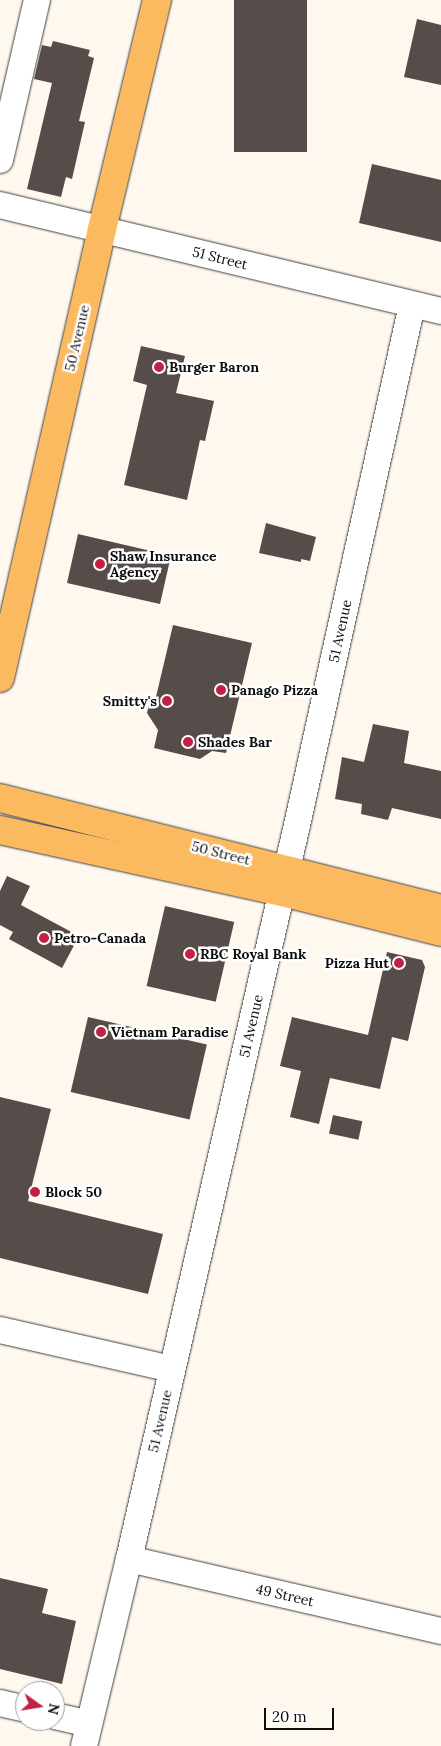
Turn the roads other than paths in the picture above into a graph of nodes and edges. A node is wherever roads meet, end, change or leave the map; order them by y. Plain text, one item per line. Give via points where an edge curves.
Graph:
1 (37, 0) edge
2 (157, 0) edge
3 (0, 160) edge
4 (0, 205) edge
5 (102, 229) junction
6 (412, 305) junction
7 (441, 311) edge
8 (0, 678) edge
9 (0, 798) edge
10 (0, 830) edge
11 (284, 881) junction
12 (441, 909) edge
13 (441, 932) edge
14 (0, 1330) edge
15 (172, 1369) junction
16 (129, 1559) junction
17 (441, 1631) edge
18 (0, 1703) edge
19 (15, 1707) edge
20 (65, 1722) edge
21 (86, 1735) edge

1 - 3 street
2 - 5 main road, 50 Avenue
4 - 5 street, 51 Street
5 - 6 street, 51 Street
5 - 8 main road, 50 Avenue
6 - 7 street, 51 Street
6 - 11 street, 51 Avenue
9 - 11 main road, 50 Street
10 - 11 main road, 50 Street
11 - 12 main road, 50 Street
11 - 13 main road, 50 Street
11 - 15 street, 51 Avenue
14 - 15 street
15 - 16 street, 51 Avenue
16 - 17 street, 49 Street
16 - 21 street, 51 Avenue
18 - 19 street
20 - 21 street

